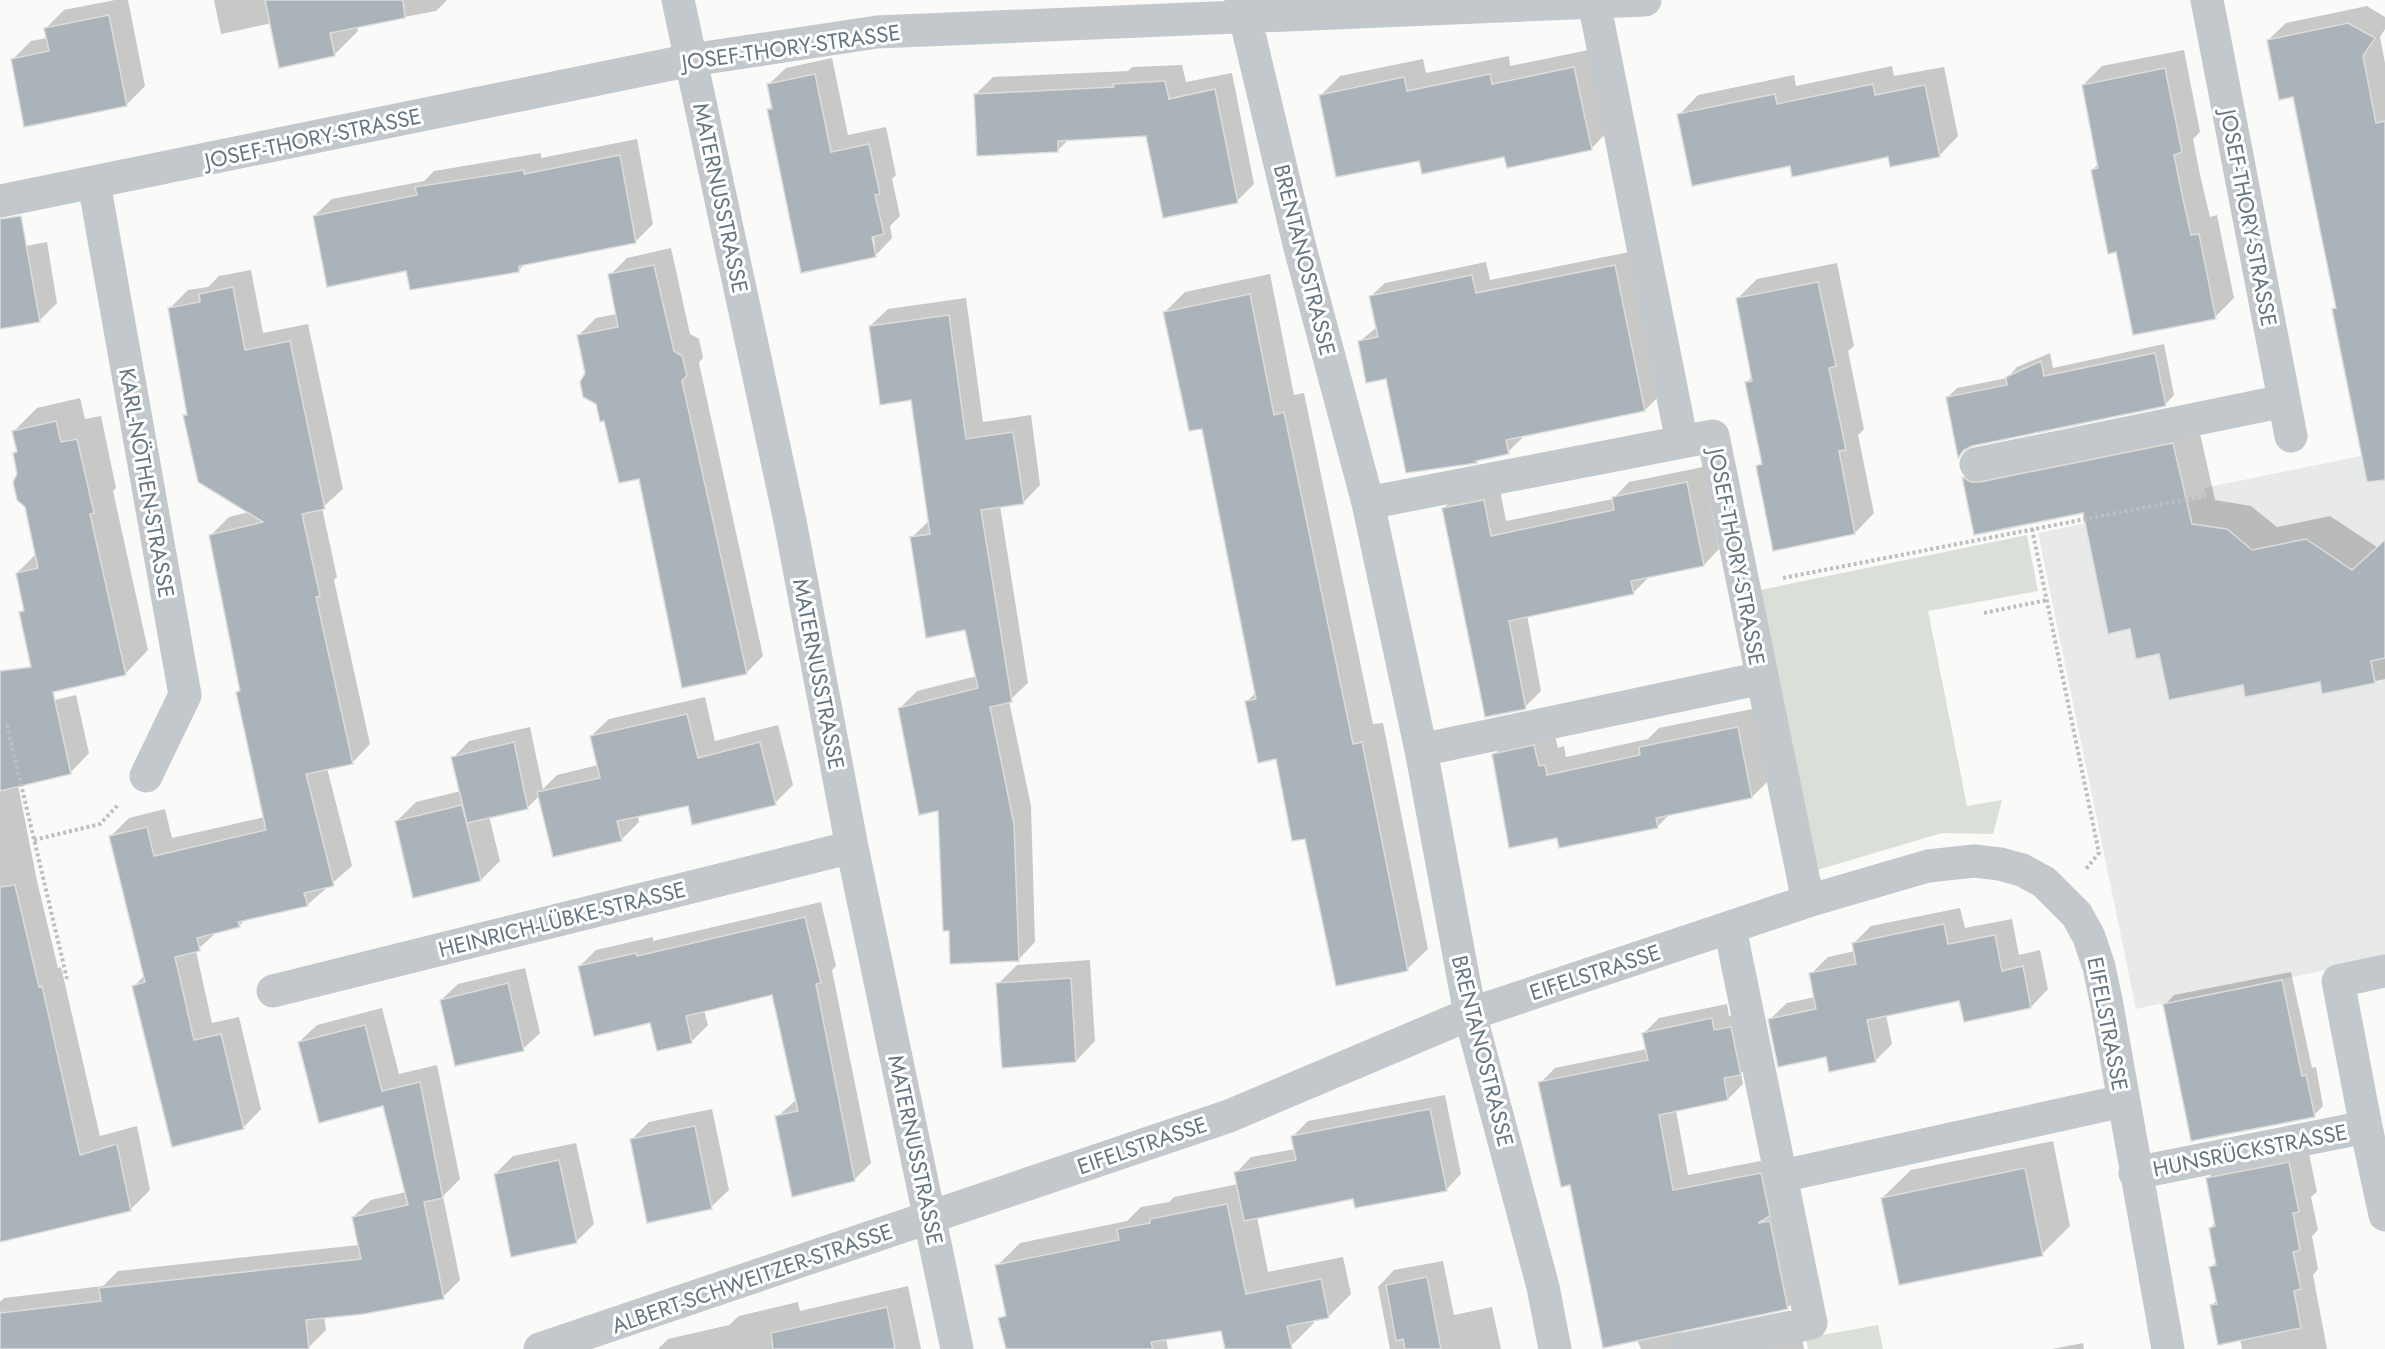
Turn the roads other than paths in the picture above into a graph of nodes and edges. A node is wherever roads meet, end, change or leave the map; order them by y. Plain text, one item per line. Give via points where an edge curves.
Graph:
1 (678, 0) edge
2 (1645, 0) edge
3 (2207, 0) edge
4 (1594, 2) junction
5 (1242, 8) edge
6 (691, 60) junction
7 (94, 183) junction
8 (0, 201) edge
9 (2284, 401) junction
10 (2291, 436) dead end
11 (1682, 442) junction
12 (1976, 464) dead end
13 (1368, 503) junction
14 (1762, 678) junction
15 (1421, 750) junction
16 (146, 776) road end
17 (852, 847) junction
18 (1808, 902) junction
19 (1730, 928) junction
20 (2385, 971) edge
21 (273, 991) dead end
22 (1470, 1014) junction
23 (2123, 1101) junction
24 (2366, 1127) junction
25 (2135, 1173) junction
26 (1782, 1176) junction
27 (2385, 1215) edge
28 (930, 1217) junction
29 (540, 1349) edge
30 (957, 1349) edge
31 (1555, 1349) edge
32 (1685, 1349) edge
33 (2168, 1349) edge

1 - 6 street, MATERNUSSTRASSE
2 - 4 street, JOSEF-THORY-STRASSE
3 - 9 street, JOSEF-THORY-STRASSE
4 - 5 street, JOSEF-THORY-STRASSE
4 - 11 street, JOSEF-THORY-STRASSE
5 - 6 street, JOSEF-THORY-STRASSE via 888,31
5 - 13 street, BRENTANOSTRASSE
6 - 7 street, JOSEF-THORY-STRASSE
6 - 17 street, MATERNUSSTRASSE via 790,521
7 - 8 street, JOSEF-THORY-STRASSE
7 - 16 street, KARL-NÖTHEN-STRASSE via 185,695
9 - 10 street, JOSEF-THORY-STRASSE
9 - 12 street
11 - 13 street
11 - 14 street, JOSEF-THORY-STRASSE via 1713,436
13 - 15 street, BRENTANOSTRASSE
14 - 15 street
14 - 18 street, JOSEF-THORY-STRASSE
15 - 22 street, BRENTANOSTRASSE
17 - 21 street, HEINRICH-LÜBKE-STRASSE
17 - 28 street, MATERNUSSTRASSE
18 - 19 street, EIFELSTRASSE
18 - 23 street, EIFELSTRASSE via 1928,866 2022,857 2063,899 2089,937 2100,967
19 - 22 street, EIFELSTRASSE
19 - 26 street
20 - 24 street, HUNSRÜCKSTRASSE via 2338,981
22 - 28 street, EIFELSTRASSE via 1229,1116
22 - 31 street, BRENTANOSTRASSE via 1543,1287
23 - 25 street, EIFELSTRASSE
23 - 26 street, EIFELSTRASSE
24 - 25 street, HUNSRÜCKSTRASSE
24 - 27 street, HUNSRÜCKSTRASSE
25 - 33 street, EIFELSTRASSE
26 - 32 street via 1811,1323
28 - 29 street, ALBERT-SCHWEITZER-STRASSE
28 - 30 street, MATERNUSSTRASSE

